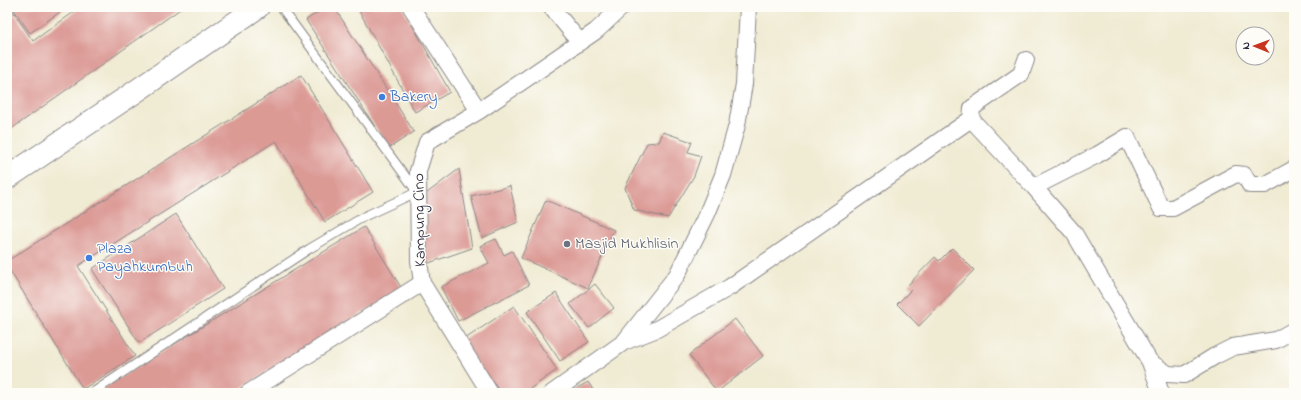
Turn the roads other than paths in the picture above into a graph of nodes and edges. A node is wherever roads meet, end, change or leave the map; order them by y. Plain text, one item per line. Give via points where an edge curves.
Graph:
1 (258, 7) edge
2 (281, 7) edge
3 (411, 7) edge
4 (551, 7) edge
5 (622, 7) edge
6 (748, 7) edge
7 (580, 42) junction
8 (1026, 60) dead end
9 (479, 111) junction
10 (971, 119) junction
11 (1294, 169) edge
12 (7, 178) edge
13 (1034, 187) junction
14 (417, 192) junction
15 (422, 283) junction
16 (1294, 330) edge
17 (624, 342) junction
18 (1150, 362) junction
19 (92, 393) edge
20 (248, 393) edge
21 (490, 393) edge
22 (552, 393) edge
23 (1161, 393) edge

1 - 12 main road
2 - 14 lane
3 - 9 street
4 - 7 street
5 - 7 street, Kampung Cino
6 - 17 street via 744,84 737,125 723,175 707,214 676,275
7 - 9 street, Kampung Cino
8 - 10 street via 1021,74 972,108
9 - 14 street, Kampung Cino via 427,142 418,171
10 - 13 street
10 - 17 street via 730,287 657,329
11 - 13 street via 1265,185 1250,185 1244,175 1236,174 1173,208 1161,208 1127,137
13 - 18 street via 1074,233
14 - 15 street, Kampung Cino via 418,261
14 - 19 lane via 365,216 309,249
15 - 20 street
15 - 21 street, Kampung Cino
16 - 18 street via 1276,340 1233,347 1184,375 1168,374
17 - 22 street
18 - 23 street

